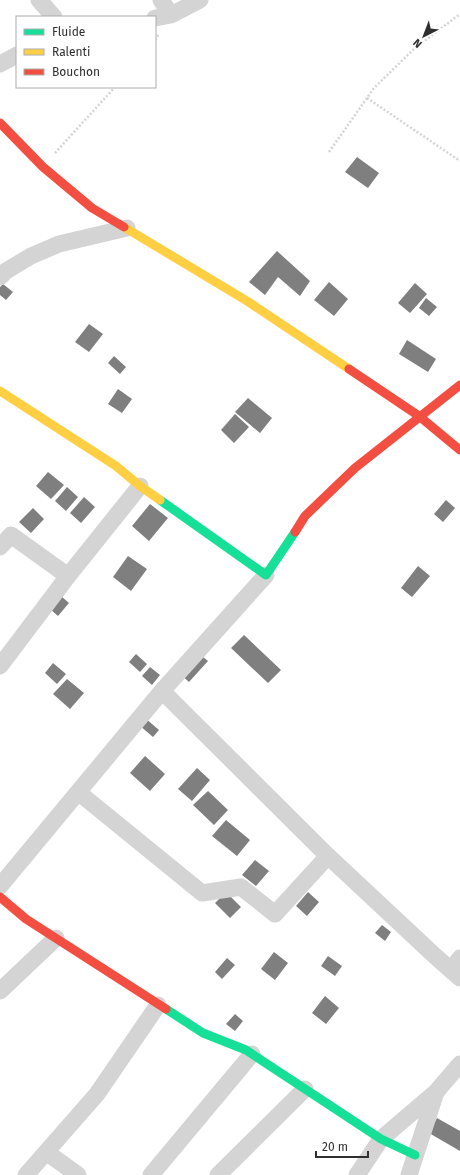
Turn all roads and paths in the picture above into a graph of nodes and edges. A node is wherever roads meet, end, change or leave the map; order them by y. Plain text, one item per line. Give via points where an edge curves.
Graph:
1 (38, 0) edge
2 (161, 0) edge
3 (200, 0) edge
4 (460, 14) edge
5 (53, 16) edge
6 (163, 17) edge
7 (16, 56) edge
8 (0, 64) edge
9 (114, 88) edge
10 (367, 98) junction
11 (0, 123) edge
12 (329, 152) dead end
13 (460, 161) edge
14 (43, 167) junction
15 (127, 228) junction
16 (0, 277) edge
17 (460, 385) edge
18 (0, 391) edge
19 (419, 416) junction
20 (460, 450) edge
21 (140, 486) junction
22 (0, 547) edge
23 (266, 575) junction
24 (68, 576) junction
25 (0, 666) edge
26 (162, 691) junction
27 (78, 792) junction
28 (328, 856) junction
29 (0, 886) edge
30 (0, 897) edge
31 (56, 938) junction
32 (457, 969) edge
33 (0, 991) edge
34 (158, 1005) junction
35 (252, 1054) junction
36 (460, 1064) edge
37 (305, 1089) junction
38 (436, 1092) junction
39 (381, 1139) junction
40 (46, 1152) junction
41 (415, 1155) junction
42 (26, 1175) edge
43 (78, 1175) edge
44 (151, 1175) edge
45 (218, 1175) edge
46 (357, 1175) edge
47 (409, 1175) edge

1 - 5 street
2 - 6 street
3 - 6 street
4 - 10 path via 414,49
7 - 8 street
9 - 14 path
10 - 12 path
10 - 13 path
11 - 14 street
14 - 15 street via 92,208
15 - 16 street via 59,244 31,256
15 - 19 street via 247,301
17 - 19 street
18 - 21 street via 116,466
19 - 20 street
19 - 23 street via 355,468 305,516
21 - 23 street
21 - 24 street
22 - 24 street via 11,535
23 - 26 street
24 - 25 street
26 - 27 street
26 - 28 street
27 - 28 street via 202,893 241,887 275,914
27 - 29 street
28 - 32 street
30 - 31 street via 26,919
31 - 33 street
31 - 34 street
34 - 35 street via 202,1033
34 - 40 street via 97,1094
35 - 37 street
35 - 44 street
36 - 38 street
37 - 39 street
37 - 45 street
38 - 39 street
38 - 41 street
39 - 41 street
39 - 46 street
40 - 42 street
40 - 43 street
41 - 47 street

